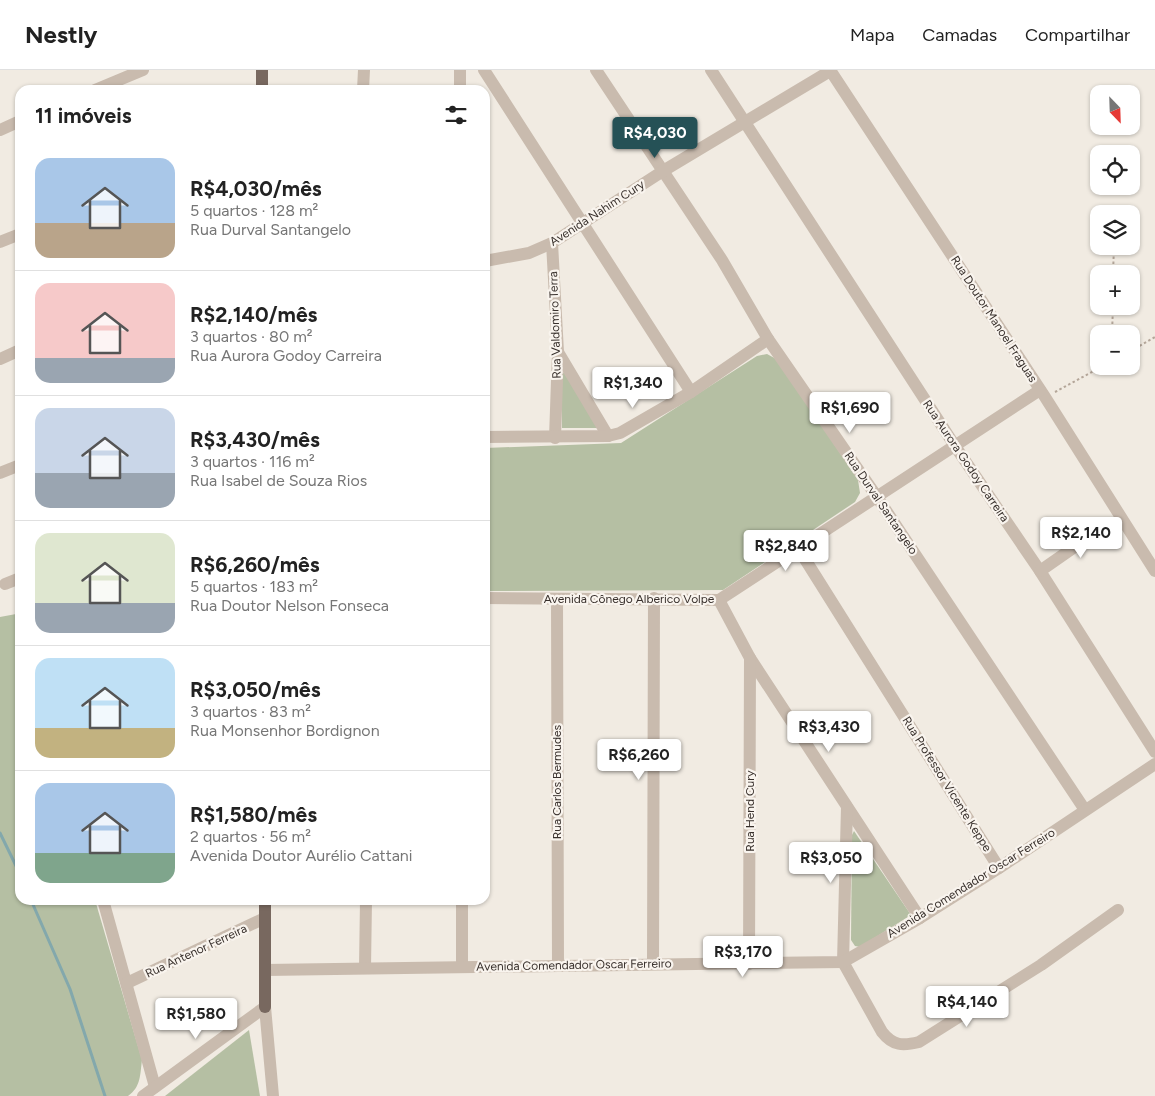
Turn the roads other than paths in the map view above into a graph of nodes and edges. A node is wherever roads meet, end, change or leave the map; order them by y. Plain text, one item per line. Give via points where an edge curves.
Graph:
1 (143, 70) edge
2 (262, 70) edge
3 (364, 70) edge
4 (460, 70) edge
5 (484, 70) edge
6 (596, 70) edge
7 (711, 70) edge
8 (830, 70) edge
9 (107, 85) edge
10 (262, 85) edge
11 (363, 85) edge
12 (460, 85) edge
13 (744, 122) junction
14 (15, 124) edge
15 (0, 130) edge
16 (663, 171) junction
17 (581, 223) junction
18 (15, 236) edge
19 (0, 242) edge
20 (552, 243) junction
21 (490, 260) edge
22 (768, 340) junction
23 (15, 352) edge
24 (558, 352) junction
25 (0, 359) edge
26 (691, 392) junction
27 (1043, 393) junction
28 (608, 436) junction
29 (490, 437) edge
30 (555, 438) junction
31 (955, 446) junction
32 (15, 467) edge
33 (0, 473) edge
34 (877, 497) junction
35 (1106, 525) dead end
36 (798, 548) junction
37 (1155, 571) edge
38 (1040, 572) junction
39 (15, 580) edge
40 (5, 584) dead end
41 (490, 598) edge
42 (654, 598) junction
43 (557, 599) junction
44 (719, 600) junction
45 (750, 658) junction
46 (1155, 752) edge
47 (1155, 764) edge
48 (847, 808) junction
49 (1085, 810) junction
50 (999, 868) junction
51 (104, 905) edge
52 (265, 905) edge
53 (366, 905) edge
54 (462, 905) edge
55 (1118, 910) dead end
56 (265, 918) junction
57 (920, 918) junction
58 (843, 962) junction
59 (653, 964) junction
60 (749, 964) junction
61 (558, 965) junction
62 (462, 966) junction
63 (366, 968) junction
64 (265, 970) junction
65 (127, 983) junction
66 (265, 1007) junction
67 (155, 1087) junction
68 (143, 1096) edge
69 (273, 1096) edge

1 - 9 street
2 - 10 main road
3 - 11 street
4 - 12 street
5 - 17 street
6 - 16 street, Rua Durval Santangelo
7 - 13 street, Rua Aurora Godoy Carreira
8 - 13 street, Avenida Nahim Cury
8 - 27 street, Rua Doutor Manoel Fraguas
13 - 16 street, Avenida Nahim Cury
13 - 31 street, Rua Aurora Godoy Carreira
14 - 15 street
16 - 17 street, Avenida Nahim Cury
16 - 22 street, Rua Durval Santangelo via 722,260
17 - 20 street, Avenida Nahim Cury
17 - 26 street
18 - 19 street
20 - 21 street, Avenida Nahim Cury via 529,253
20 - 24 street, Rua Valdomiro Terra
22 - 26 street
22 - 34 street, Rua Durval Santangelo
23 - 25 street
24 - 28 street
24 - 30 street, Rua Valdomiro Terra
26 - 28 street via 620,433
27 - 31 street, Avenida Cônego Alberico Volpe
27 - 37 street, Rua Doutor Manoel Fraguas
28 - 30 street
29 - 30 street
31 - 34 street, Avenida Cônego Alberico Volpe
31 - 38 street, Rua Aurora Godoy Carreira
32 - 33 street
34 - 36 street, Avenida Cônego Alberico Volpe
34 - 49 street, Rua Durval Santangelo
35 - 38 street
36 - 44 street, Avenida Cônego Alberico Volpe
36 - 50 street, Rua Professor Vicente Keppe
38 - 46 street, Rua Aurora Godoy Carreira
39 - 40 street
41 - 43 street, Avenida Cônego Alberico Volpe
42 - 43 street, Avenida Cônego Alberico Volpe
42 - 44 street, Avenida Cônego Alberico Volpe
42 - 59 street
43 - 61 street, Rua Carlos Bermudes
44 - 45 street
45 - 48 street
45 - 60 street, Rua Hend Cury
47 - 49 street, Avenida Comendador Oscar Ferreiro
48 - 57 street
48 - 58 street
49 - 50 street, Avenida Comendador Oscar Ferreiro
50 - 57 street, Avenida Comendador Oscar Ferreiro
51 - 65 street
52 - 56 main road
53 - 63 street
54 - 62 street
55 - 58 street via 1033,970 919,1042 907,1045 889,1040
56 - 64 main road
56 - 65 street, Rua Antenor Ferreira
57 - 58 street, Avenida Comendador Oscar Ferreiro
58 - 60 street, Avenida Comendador Oscar Ferreiro
59 - 60 street, Avenida Comendador Oscar Ferreiro
59 - 61 street, Avenida Comendador Oscar Ferreiro
61 - 62 street, Avenida Comendador Oscar Ferreiro
62 - 63 street, Avenida Comendador Oscar Ferreiro
63 - 64 street, Avenida Comendador Oscar Ferreiro
64 - 66 main road
65 - 67 street
66 - 67 street
66 - 69 street
67 - 68 street

